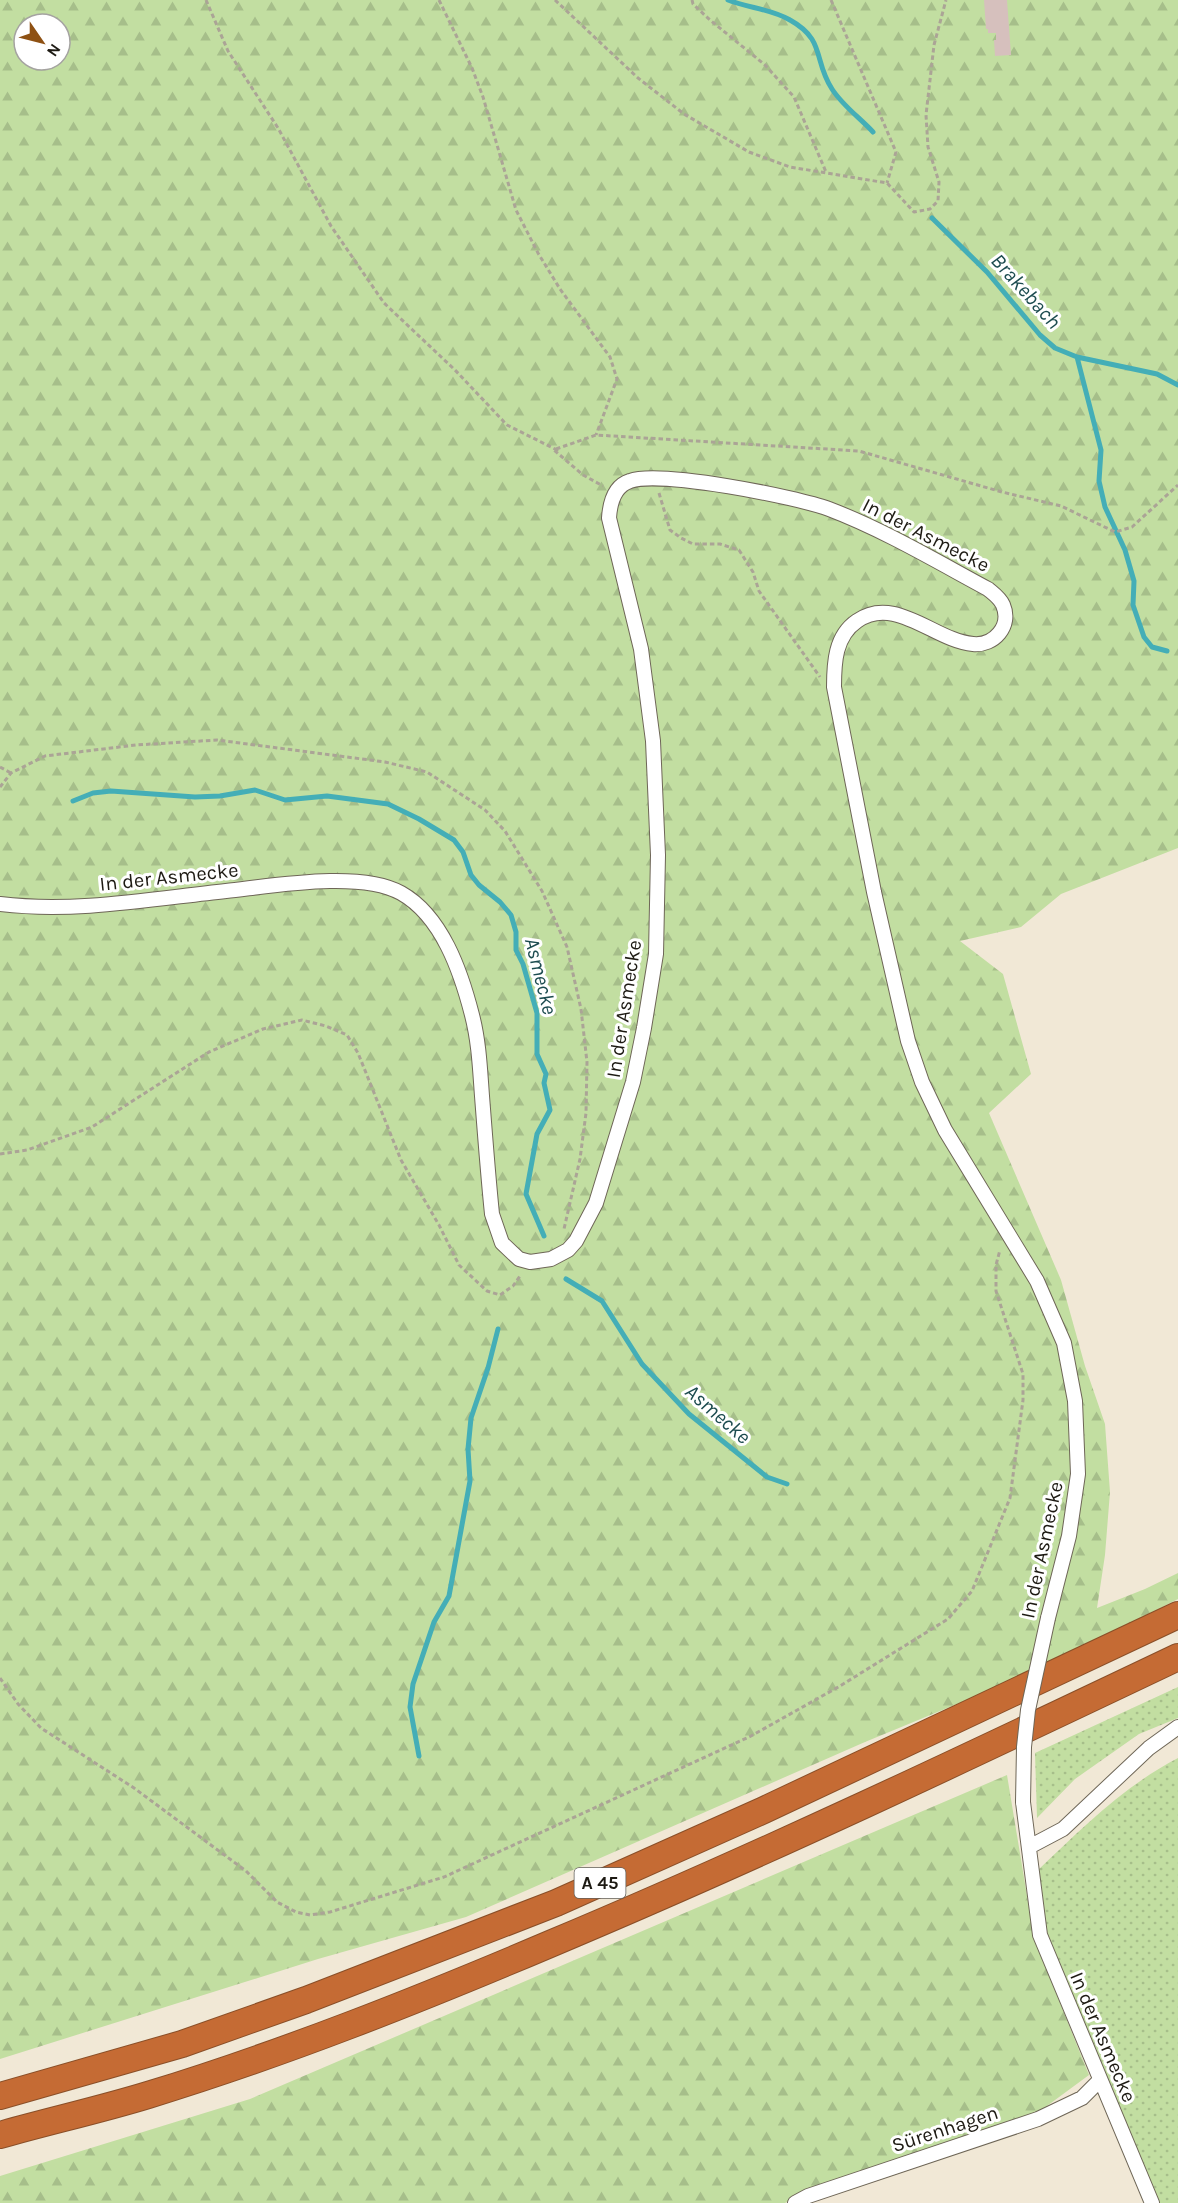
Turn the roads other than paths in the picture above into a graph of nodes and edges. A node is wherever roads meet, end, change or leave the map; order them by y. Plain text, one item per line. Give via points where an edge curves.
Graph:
1 (0, 904) edge
2 (1178, 1615) edge
3 (1178, 1657) edge
4 (1178, 1727) edge
5 (1029, 1847) junction
6 (1100, 2080) junction
7 (0, 2096) edge
8 (0, 2135) edge
9 (795, 2203) edge
10 (1152, 2203) edge

1 - 5 street, In der Asmecke, bridge via 53,908 344,881 369,883 400,893 424,912 449,950 473,1017 492,1214 502,1243 519,1259 551,1259 568,1250 596,1203 633,1082 656,954 658,855 653,741 641,649 609,518 614,494 629,481 652,478 792,498 866,524 988,589 1003,604 1006,621 990,642 957,641 898,614 863,616 841,639 834,666 834,687 908,1041 945,1130 1037,1281 1064,1343 1075,1401 1078,1474 1069,1536 1028,1710 1024,1747 1023,1802
2 - 7 highway, A 45 via 764,1810 556,1903 183,2044
3 - 8 highway, A 45 via 912,1784 623,1914 448,1987 148,2095
4 - 5 street via 1149,1748 1063,1829
5 - 6 street, In der Asmecke via 1040,1935
6 - 9 street, Sürenhagen via 1082,2098 1038,2119
6 - 10 street, In der Asmecke

